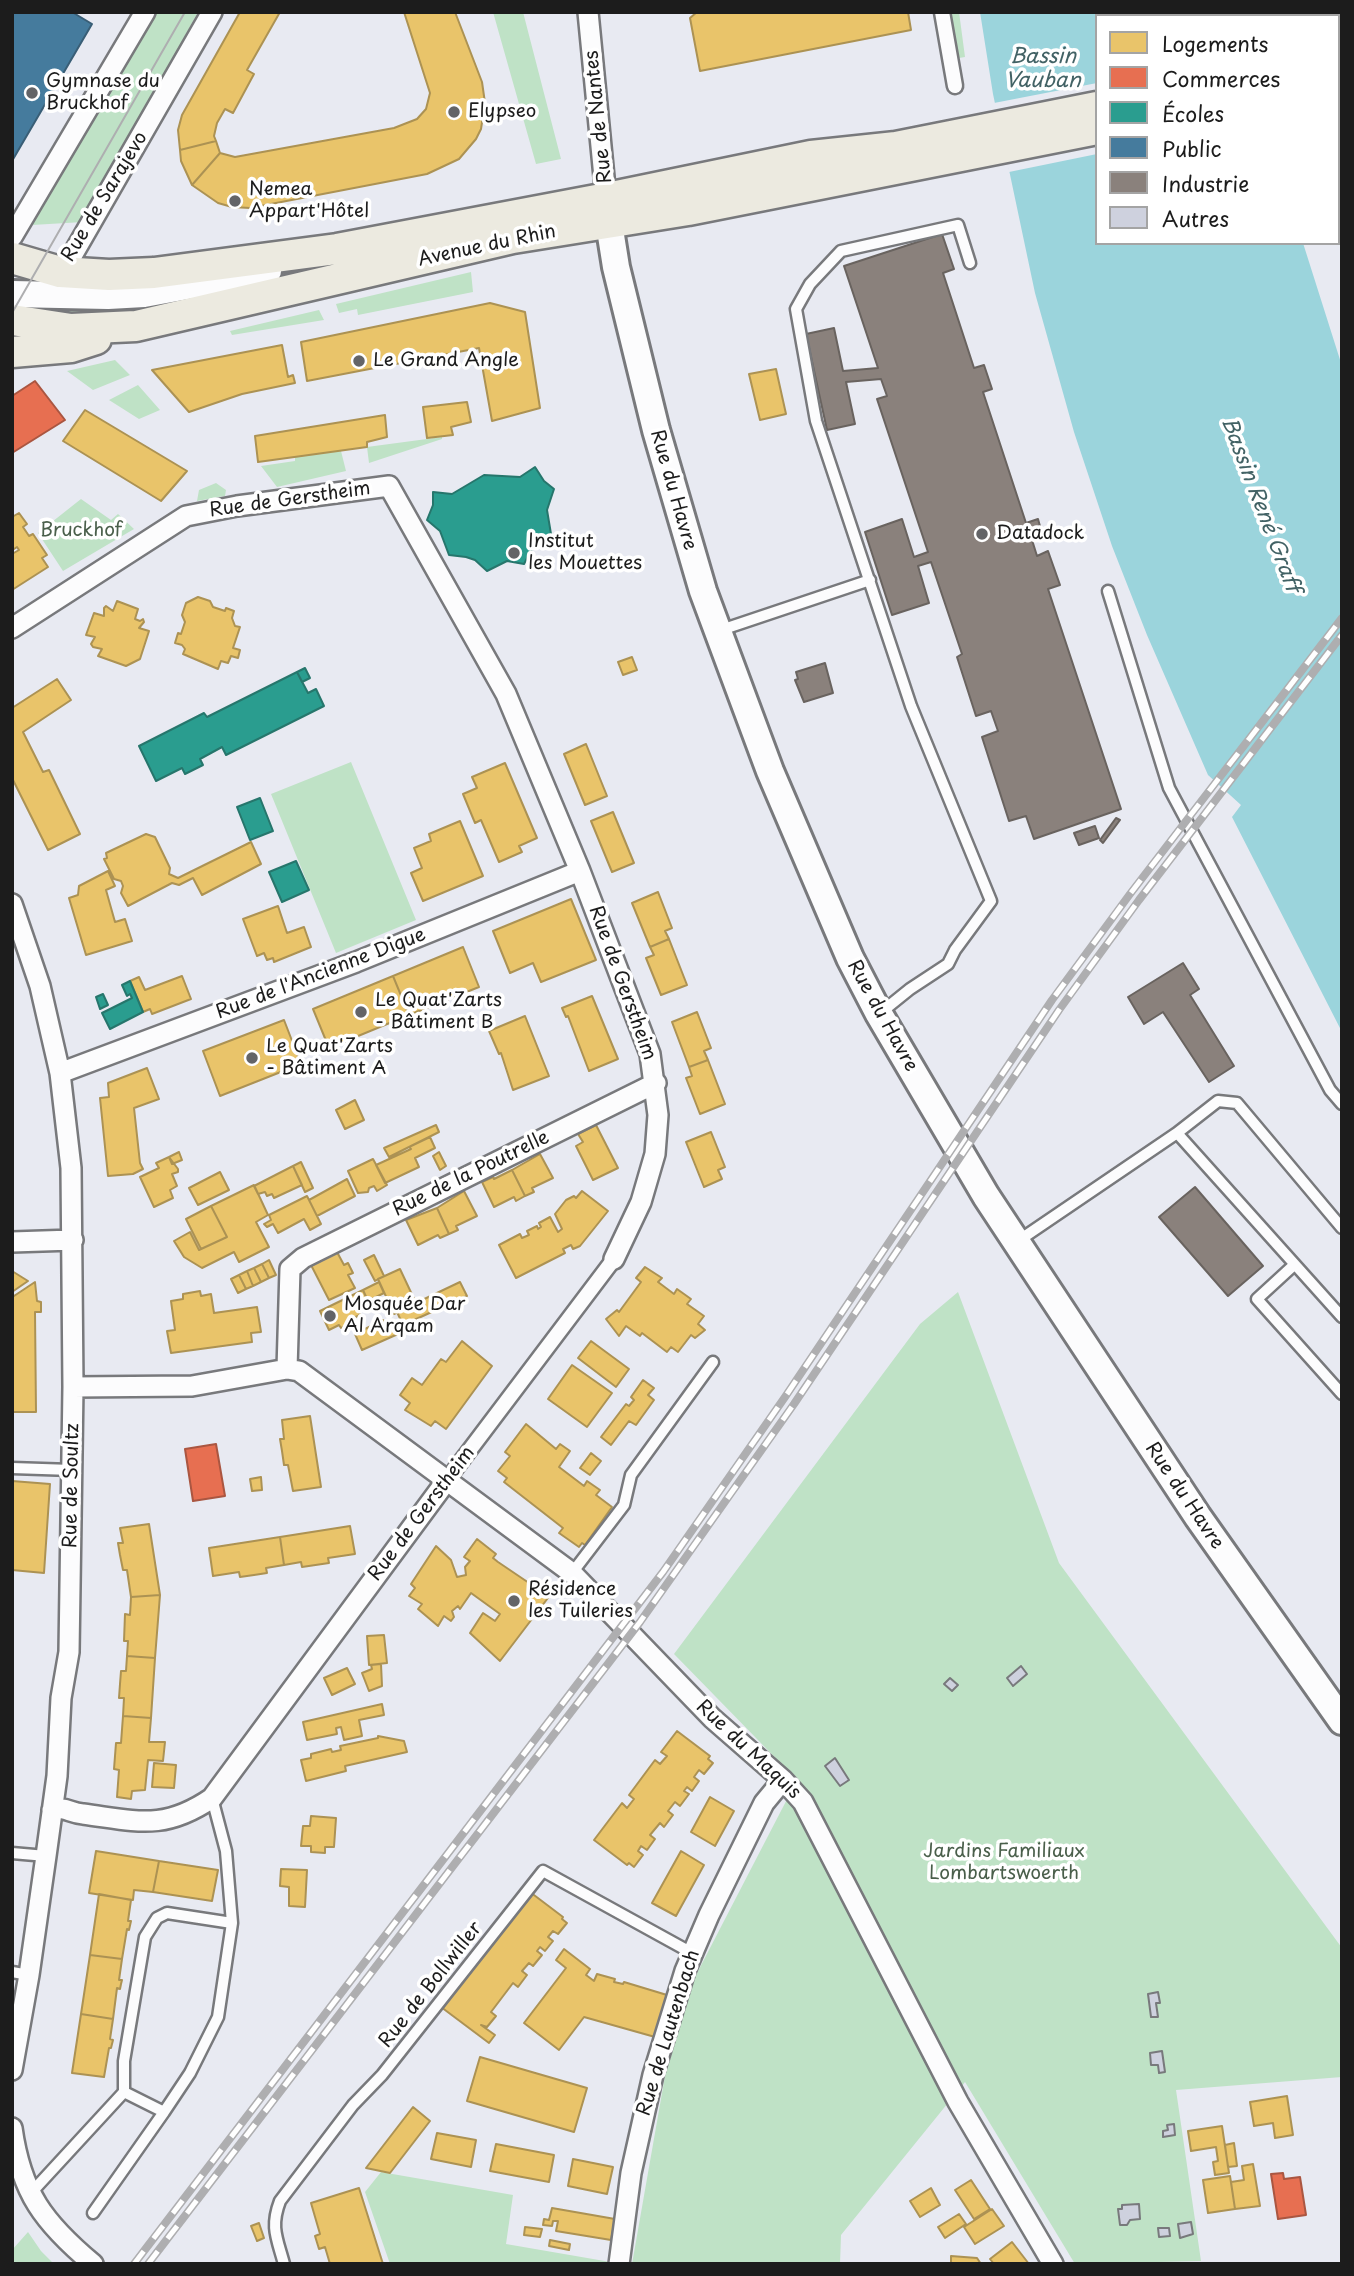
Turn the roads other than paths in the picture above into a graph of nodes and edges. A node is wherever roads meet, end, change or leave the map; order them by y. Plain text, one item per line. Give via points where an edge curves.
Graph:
1 (145, 12) edge
2 (212, 12) edge
3 (588, 12) edge
4 (942, 12) edge
5 (955, 86) dead end
6 (1095, 108) edge
7 (1095, 129) edge
8 (960, 145) junction
9 (608, 211) junction
10 (12, 237) edge
11 (12, 258) edge
12 (970, 263) dead end
13 (12, 282) edge
14 (53, 283) junction
15 (12, 293) edge
16 (20, 322) edge
17 (136, 326) junction
18 (12, 351) edge
19 (870, 580) junction
20 (1108, 592) dead end
21 (12, 628) edge
22 (718, 631) junction
23 (580, 871) junction
24 (12, 904) edge
25 (879, 1014) junction
26 (60, 1073) junction
27 (656, 1083) junction
28 (1342, 1104) edge
29 (1177, 1133) junction
30 (1342, 1228) edge
31 (73, 1240) junction
32 (12, 1242) edge
33 (1016, 1242) junction
34 (614, 1259) joint
35 (1294, 1265) junction
36 (1342, 1317) edge
37 (713, 1362) dead end
38 (287, 1369) junction
39 (73, 1387) junction
40 (1342, 1394) edge
41 (12, 1468) edge
42 (72, 1470) junction
43 (447, 1479) junction
44 (572, 1573) junction
45 (1338, 1708) edge
46 (783, 1780) junction
47 (212, 1798) junction
48 (52, 1810) junction
49 (12, 1853) edge
50 (46, 1856) junction
51 (232, 1923) junction
52 (692, 1953) junction
53 (21, 1973) edge
54 (12, 2070) edge
55 (124, 2092) junction
56 (164, 2112) junction
57 (12, 2128) edge
58 (30, 2194) junction
59 (93, 2213) dead end
60 (93, 2264) edge
61 (284, 2264) edge
62 (620, 2264) edge
63 (1053, 2264) edge

1 - 10 street
2 - 14 street, Rue de Sarajevo
3 - 9 street, Rue de Nantes
4 - 5 street
6 - 8 main road
7 - 8 main road
8 - 9 main road, Avenue du Rhin via 896,146 811,156
9 - 14 main road, Avenue du Rhin
9 - 17 main road, Avenue du Rhin via 513,238
9 - 22 main road, Rue du Havre via 616,267 660,443
11 - 14 main road, Avenue du Rhin
12 - 19 lane via 958,225 841,251 810,284 796,309 816,421
13 - 14 main road
14 - 15 main road
14 - 16 main road
16 - 17 main road, Avenue du Rhin via 71,329
16 - 18 main road
17 - 18 main road via 71,347
19 - 22 lane
19 - 25 lane via 911,706 991,901 948,964
20 - 28 lane via 1169,789 1330,1090
21 - 23 street, Rue de Gerstheim via 186,516 389,486 506,694
22 - 25 main road, Rue du Havre via 776,783 850,958
23 - 26 street, Rue de l'Ancienne Digue via 356,962
23 - 27 street, Rue de Gerstheim via 650,1054
24 - 26 street, Rue de Soultz via 40,986
25 - 33 main road, Rue du Havre
26 - 31 street, Rue de Soultz via 71,1168
27 - 34 street, Rue de Gerstheim via 655,1154 641,1202
27 - 38 street, Rue de la Poutrelle via 303,1258 290,1269
29 - 30 lane via 1218,1101 1237,1103
29 - 33 lane
29 - 35 lane
31 - 32 street
31 - 39 street, Rue de Soultz
33 - 45 main road, Rue du Havre via 1198,1517
34 - 43 street, Rue de Gerstheim
35 - 36 lane
35 - 40 lane via 1257,1299
37 - 44 lane via 631,1475 624,1505
38 - 39 street via 192,1386
38 - 43 street, Rue du Maquis via 299,1371
39 - 42 street, Rue de Soultz
41 - 42 lane
42 - 48 street, Rue de Soultz via 69,1651
43 - 44 street, Rue du Maquis
43 - 47 street, Rue de Gerstheim
44 - 46 street, Rue du Maquis via 712,1718
46 - 52 street, Rue de Lautenbach via 764,1802
46 - 63 street, Rue du Maquis via 803,1801 958,2102
47 - 48 street, Rue de Gerstheim via 182,1817 155,1822 77,1814 62,1807
47 - 51 lane via 226,1851
48 - 50 street, Rue de Soultz
49 - 50 lane
50 - 53 street, Rue de Soultz
51 - 55 lane via 167,1913 157,1918 145,1937 124,2061
51 - 56 lane via 218,2017
52 - 61 lane, Rue de Bollwiller via 543,1871 279,2201 274,2227
52 - 62 street, Rue de Lautenbach via 645,2112 631,2173
53 - 54 street, Rue de Soultz
55 - 56 lane
55 - 58 lane
56 - 59 lane
57 - 58 street
58 - 60 street via 55,2230

